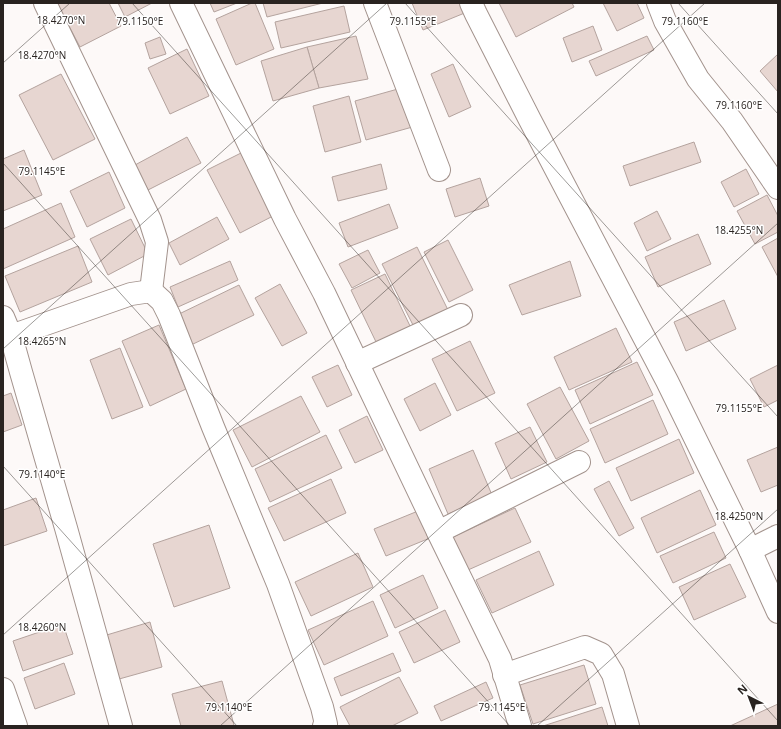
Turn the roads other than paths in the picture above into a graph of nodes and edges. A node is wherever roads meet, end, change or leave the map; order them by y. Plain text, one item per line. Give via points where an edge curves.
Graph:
1 (45, 3) edge
2 (181, 3) edge
3 (375, 3) edge
4 (471, 3) edge
5 (658, 3) edge
6 (439, 170) dead end
7 (778, 188) edge
8 (151, 291) junction
9 (461, 315) dead end
10 (7, 327) edge
11 (357, 363) junction
12 (579, 462) dead end
13 (438, 532) junction
14 (778, 536) edge
15 (750, 550) junction
16 (778, 612) edge
17 (504, 675) junction
18 (3, 689) edge
19 (16, 726) edge
20 (121, 726) edge
21 (324, 726) edge
22 (520, 726) edge
23 (628, 726) edge

1 - 8 street via 150,220 157,242
2 - 11 street
3 - 6 street
4 - 15 street via 667,381
5 - 7 street via 665,21 698,80 732,121
8 - 10 street via 130,294
8 - 21 street via 162,300 169,315 278,584 322,707 326,724
9 - 11 street
10 - 20 street
11 - 13 street
12 - 13 street
13 - 17 street via 500,659
14 - 15 street
15 - 16 street
17 - 22 street
17 - 23 street via 585,647 601,654 613,674
18 - 19 street

